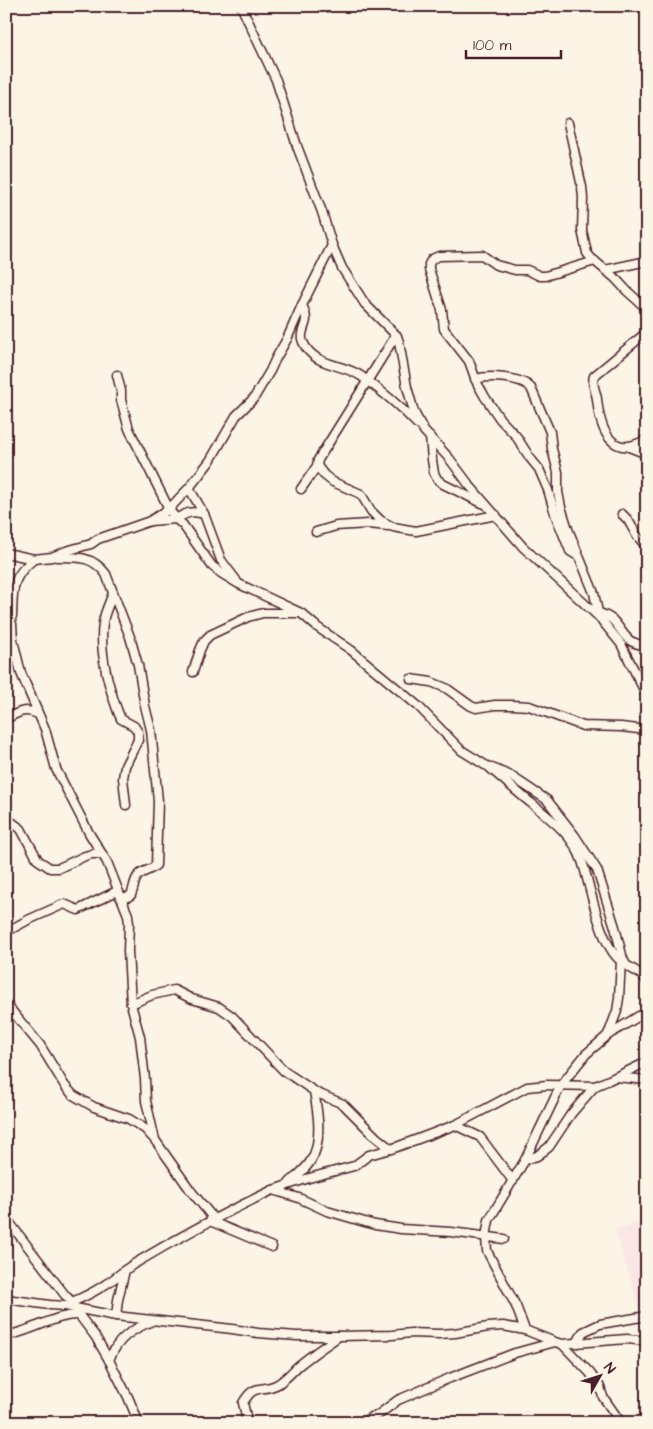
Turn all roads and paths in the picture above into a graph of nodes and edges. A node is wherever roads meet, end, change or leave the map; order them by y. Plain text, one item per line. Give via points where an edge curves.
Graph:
1 (240, 8) edge
2 (568, 123) dead end
3 (332, 245) junction
4 (595, 261) junction
5 (647, 261) edge
6 (605, 270) junction
7 (302, 305) junction
8 (647, 309) edge
9 (647, 332) edge
10 (396, 334) junction
11 (117, 375) dead end
12 (475, 379) junction
13 (368, 381) junction
14 (427, 434) junction
15 (647, 439) edge
16 (629, 447) junction
17 (647, 454) edge
18 (317, 466) junction
19 (189, 488) junction
20 (301, 489) dead end
21 (488, 506) junction
22 (168, 508) junction
23 (204, 514) junction
24 (622, 514) dead end
25 (496, 515) junction
26 (176, 519) junction
27 (150, 520) junction
28 (393, 527) junction
29 (316, 532) dead end
30 (647, 547) edge
31 (6, 553) edge
32 (578, 556) junction
33 (52, 557) junction
34 (34, 559) junction
35 (239, 584) junction
36 (113, 593) junction
37 (6, 606) edge
38 (301, 613) junction
39 (599, 615) junction
40 (12, 624) junction
41 (10, 641) edge
42 (647, 647) edge
43 (193, 672) dead end
44 (411, 679) dead end
45 (647, 696) edge
46 (38, 714) junction
47 (6, 719) edge
48 (647, 730) edge
49 (485, 765) junction
50 (126, 805) dead end
51 (6, 818) edge
52 (102, 854) junction
53 (119, 894) junction
54 (6, 932) edge
55 (624, 963) junction
56 (647, 981) edge
57 (6, 1004) edge
58 (131, 1004) junction
59 (647, 1015) edge
60 (606, 1036) junction
61 (647, 1062) edge
62 (616, 1077) junction
63 (647, 1080) edge
64 (561, 1085) junction
65 (595, 1086) junction
66 (314, 1091) junction
67 (455, 1125) junction
68 (155, 1140) junction
69 (383, 1142) junction
70 (391, 1149) junction
71 (364, 1159) junction
72 (525, 1160) junction
73 (513, 1180) junction
74 (289, 1184) junction
75 (273, 1190) junction
76 (6, 1218) edge
77 (212, 1220) junction
78 (489, 1220) junction
79 (476, 1235) junction
80 (486, 1237) junction
81 (504, 1239) dead end
82 (272, 1247) dead end
83 (125, 1270) junction
84 (6, 1299) edge
85 (74, 1305) junction
86 (79, 1315) junction
87 (116, 1316) junction
88 (647, 1316) edge
89 (155, 1321) junction
90 (525, 1330) junction
91 (6, 1336) edge
92 (338, 1336) junction
93 (647, 1341) edge
94 (558, 1343) junction
95 (577, 1343) junction
96 (109, 1360) junction
97 (139, 1423) edge
98 (245, 1423) edge
99 (362, 1423) edge
100 (621, 1423) edge

1 - 3 street via 276,80
2 - 4 street via 582,187 582,230 587,253
3 - 7 street
3 - 10 street via 365,304
4 - 6 street
4 - 12 street via 545,276 496,265 482,255 432,259 429,272 442,310 443,326 469,360
5 - 6 street
6 - 8 street
7 - 13 street via 306,319 301,338 311,355
7 - 19 street via 288,339 254,398 236,416 210,461
9 - 16 street via 592,379 607,437 614,443
10 - 13 street
10 - 14 street via 414,412
11 - 22 street via 129,429
12 - 32 street via 500,419 539,469 570,551
12 - 32 street via 496,377 530,386 550,432 561,506
13 - 14 street via 392,399
13 - 18 street
14 - 21 street
14 - 21 street via 437,479
15 - 16 street
16 - 17 street
18 - 20 street
18 - 28 street via 333,482 361,494 371,511
19 - 22 street
19 - 23 street
21 - 25 street
22 - 26 street
22 - 27 street
23 - 26 street via 190,512
23 - 35 street via 222,560
24 - 30 street
25 - 28 street via 416,531
25 - 39 street via 523,547
26 - 27 street
26 - 35 street via 212,566
27 - 33 street
28 - 29 street via 368,524 336,526
31 - 34 street
32 - 39 street via 594,593
33 - 34 street
33 - 36 street via 80,557 95,563 106,574
34 - 40 street via 16,577
35 - 38 street
36 - 50 street via 103,620 104,662 121,719 134,726 138,736 125,766
36 - 53 street via 138,665 158,784 156,866 138,876 131,895
37 - 40 street
38 - 43 street via 263,613 210,635 204,641
38 - 49 street via 418,706 460,750
39 - 42 street via 610,617 632,642
39 - 45 street via 620,644
40 - 41 street
41 - 46 street
44 - 48 street via 446,688 476,708 529,706 583,726
46 - 47 street via 25,710
46 - 52 street via 56,769
49 - 55 street via 554,822 576,847 603,935 614,955
49 - 55 street via 511,776 547,800 575,836 597,870
51 - 52 street via 20,830 38,860 50,868 59,868 92,854
52 - 53 street
53 - 54 street via 78,910 64,904
53 - 58 street via 129,924
55 - 56 street
55 - 60 street via 617,1011
57 - 68 street via 40,1045 73,1095 94,1107 139,1124
58 - 66 street via 171,990 224,1010 281,1069
58 - 68 street via 141,1044 148,1116
59 - 60 street via 639,1016
60 - 64 street via 586,1054
61 - 62 street
62 - 63 street
62 - 65 street
64 - 65 street
64 - 67 street via 522,1089
64 - 72 street
65 - 72 street via 549,1147
66 - 69 street via 343,1104
66 - 74 street via 318,1127 316,1150 307,1166
67 - 70 street
67 - 73 street via 480,1137
68 - 77 street
69 - 70 street
69 - 71 street
70 - 71 street
71 - 74 street via 354,1166
72 - 73 street
73 - 78 street
74 - 75 street
75 - 77 street
75 - 79 street via 375,1225
76 - 85 street
77 - 82 street
77 - 83 street
78 - 79 street
78 - 80 street
79 - 80 street
80 - 81 street
80 - 90 street via 487,1251
83 - 85 street
83 - 87 street
84 - 85 street
85 - 86 street
85 - 87 street
86 - 91 street via 59,1317
86 - 96 street
87 - 89 street
88 - 95 street via 600,1324 583,1332
89 - 92 street via 258,1334
89 - 96 street via 130,1332 113,1349
90 - 92 street via 503,1326 455,1333
90 - 94 street
92 - 98 street via 279,1383 252,1392 244,1402
93 - 95 street via 627,1339
94 - 95 street
94 - 99 street via 515,1353 450,1378 398,1400
94 - 100 street via 590,1372
96 - 97 street

